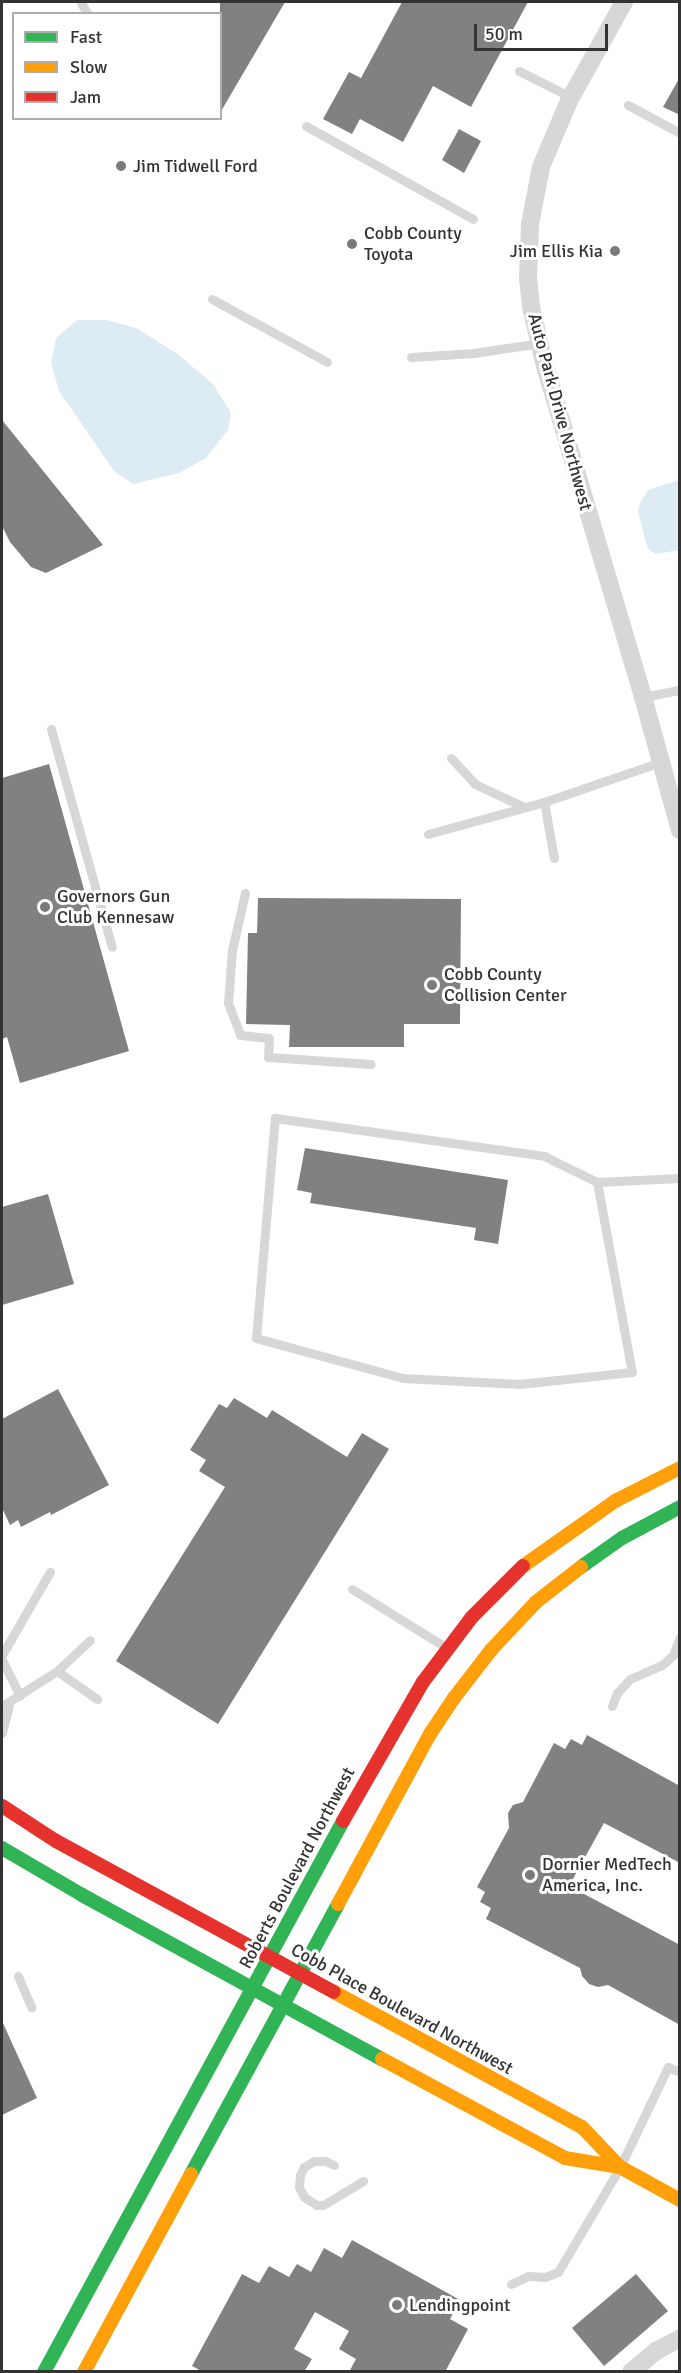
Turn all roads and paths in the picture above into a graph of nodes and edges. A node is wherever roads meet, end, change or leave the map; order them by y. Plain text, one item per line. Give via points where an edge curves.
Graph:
1 (624, 2) edge
2 (81, 3) dead end
3 (87, 12) edge
4 (519, 71) dead end
5 (571, 97) junction
6 (628, 105) dead end
7 (306, 126) dead end
8 (680, 134) edge
9 (473, 219) dead end
10 (212, 299) dead end
11 (540, 343) junction
12 (411, 357) dead end
13 (327, 362) dead end
14 (680, 690) edge
15 (643, 697) junction
16 (51, 729) dead end
17 (451, 758) dead end
18 (661, 762) junction
19 (544, 802) junction
20 (524, 807) junction
21 (680, 830) edge
22 (428, 834) dead end
23 (554, 858) dead end
24 (245, 893) dead end
25 (112, 947) dead end
26 (371, 1064) dead end
27 (680, 1178) edge
28 (597, 1182) junction
29 (680, 1468) edge
30 (680, 1507) edge
31 (50, 1572) dead end
32 (352, 1589) dead end
33 (680, 1637) edge
34 (90, 1641) dead end
35 (447, 1648) junction
36 (2, 1655) edge
37 (2, 1660) edge
38 (57, 1671) junction
39 (20, 1696) junction
40 (97, 1699) dead end
41 (5, 1705) edge
42 (612, 1706) dead end
43 (2, 1733) edge
44 (2, 1806) edge
45 (2, 1848) edge
46 (295, 1910) junction
47 (272, 1924) dead end
48 (324, 1929) junction
49 (252, 1930) dead end
50 (228, 1934) junction
51 (327, 1953) dead end
52 (269, 1957) junction
53 (207, 1963) junction
54 (300, 1973) junction
55 (18, 1976) dead end
56 (334, 1979) dead end
57 (221, 1987) dead end
58 (252, 1988) junction
59 (343, 1997) junction
60 (283, 2004) junction
61 (31, 2007) dead end
62 (227, 2011) dead end
63 (327, 2028) junction
64 (302, 2031) dead end
65 (228, 2033) junction
66 (280, 2037) dead end
67 (257, 2052) junction
68 (680, 2072) edge
69 (334, 2164) dead end
70 (620, 2167) junction
71 (363, 2181) dead end
72 (680, 2200) edge
73 (511, 2284) dead end
74 (680, 2338) edge
75 (44, 2372) edge
76 (84, 2372) edge
77 (631, 2372) edge

1 - 5 street, Auto Park Drive Northwest
2 - 3 lane
4 - 5 lane
5 - 11 street, Auto Park Drive Northwest via 542,167 530,224 528,278
6 - 8 lane
7 - 9 lane
10 - 13 lane
11 - 12 lane
11 - 15 street, Auto Park Drive Northwest
14 - 15 lane
15 - 18 street, Auto Park Drive Northwest
16 - 25 lane
17 - 20 lane via 475,784
18 - 19 lane
18 - 21 street, Auto Park Drive Northwest
19 - 20 lane
19 - 23 lane
20 - 22 lane
24 - 26 lane via 232,950 228,1003 240,1035 269,1038 268,1057
27 - 28 lane
28 - 28 lane via 632,1372 520,1384 403,1378 256,1338 275,1118 544,1156
29 - 35 street, Roberts Boulevard Northwest via 615,1501 546,1548 497,1591
30 - 48 street via 586,1562 536,1602 491,1650 430,1734
31 - 36 lane
32 - 35 lane
33 - 42 lane via 674,1655 662,1665 630,1679 617,1693
34 - 38 lane
35 - 46 street, Roberts Boulevard Northwest via 387,1740
37 - 39 lane
38 - 39 lane
38 - 40 lane
39 - 41 lane
41 - 43 lane
44 - 50 street, Cobb Place Boulevard Northwest via 56,1841
45 - 53 street, Cobb Place Boulevard Northwest
46 - 47 street
46 - 52 street, Roberts Boulevard Northwest
48 - 51 street
48 - 54 street
49 - 50 street
50 - 52 street, Cobb Place Boulevard Northwest
52 - 54 street, Cobb Place Boulevard Northwest
52 - 58 street, Roberts Boulevard Northwest
53 - 57 street
53 - 58 street, Cobb Place Boulevard Northwest
54 - 59 street, Cobb Place Boulevard Northwest
54 - 60 street
55 - 61 lane
56 - 59 street
58 - 60 street, Cobb Place Boulevard Northwest
58 - 65 street, Roberts Boulevard Northwest
59 - 70 street, Cobb Place Boulevard Northwest via 582,2127
60 - 63 street, Cobb Place Boulevard Northwest
60 - 67 street
62 - 65 street
63 - 64 street
63 - 70 street, Cobb Place Boulevard Northwest via 565,2158
65 - 75 street, Roberts Boulevard Northwest
66 - 67 street
67 - 76 street
68 - 70 lane via 668,2067
69 - 71 lane via 314,2161 304,2167 299,2187 304,2197 324,2205
70 - 72 street, Cobb Place Boulevard Northwest
70 - 73 lane via 558,2272 545,2277 528,2276
74 - 77 street via 656,2351

